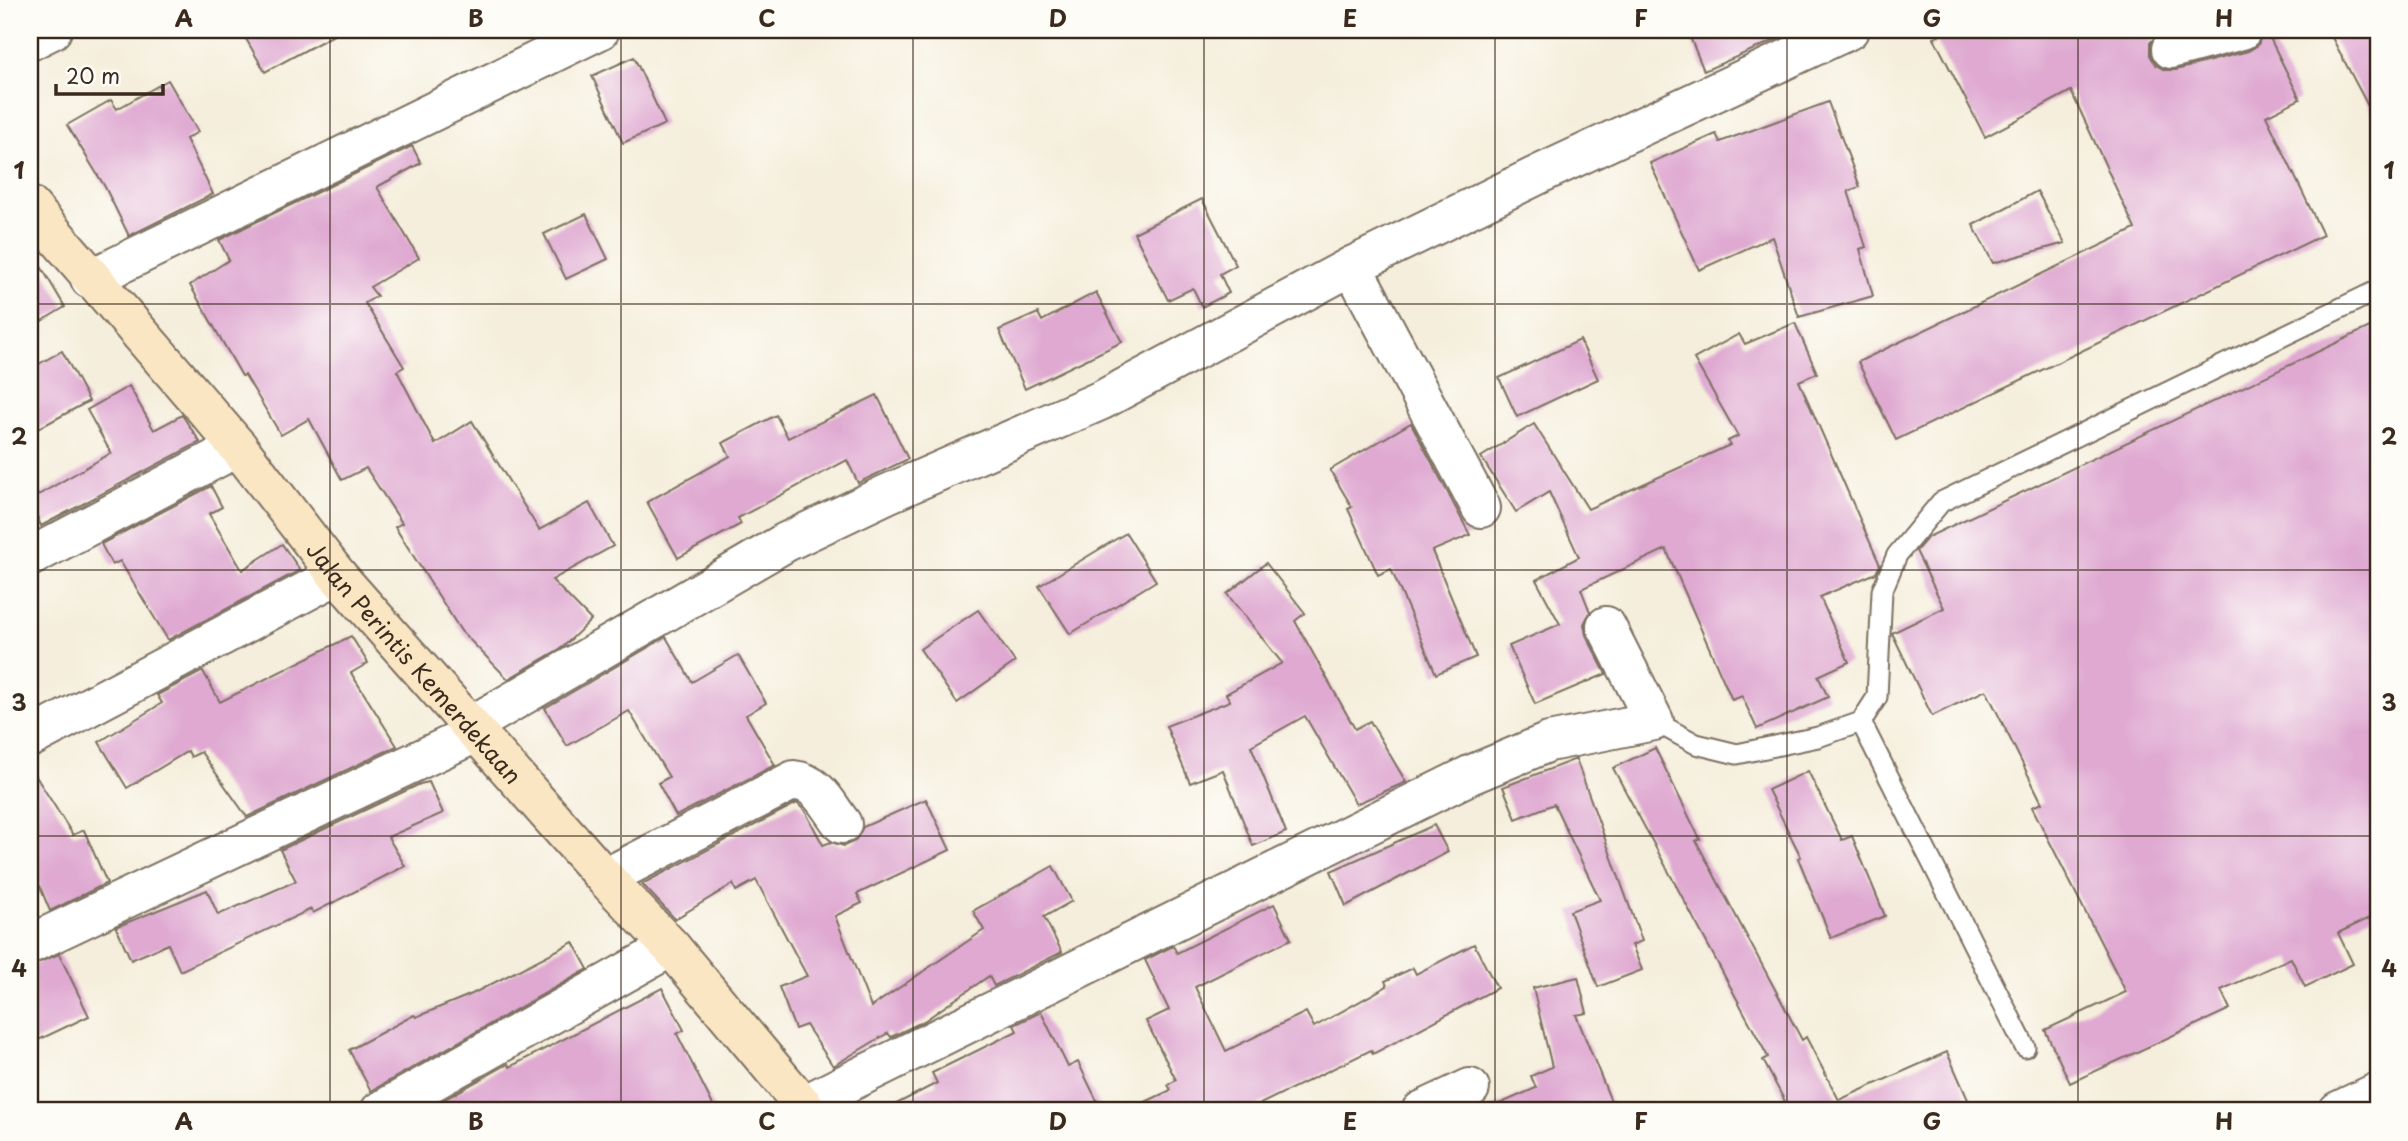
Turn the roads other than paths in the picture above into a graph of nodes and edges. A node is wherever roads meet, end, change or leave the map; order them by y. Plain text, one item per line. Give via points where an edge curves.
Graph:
1 (52, 30) edge
2 (600, 30) edge
3 (1849, 30) edge
4 (2242, 30) edge
5 (30, 41) edge
6 (2171, 50) dead end
7 (30, 206) edge
8 (1352, 266) junction
9 (90, 279) junction
10 (2378, 290) edge
11 (238, 447) junction
12 (1481, 508) dead end
13 (30, 557) edge
14 (337, 575) junction
15 (1606, 626) dead end
16 (1654, 722) junction
17 (1861, 722) junction
18 (474, 729) junction
19 (30, 738) edge
20 (842, 824) dead end
21 (605, 878) junction
22 (30, 944) edge
23 (671, 947) junction
24 (2025, 1047) dead end
25 (1471, 1088) dead end
26 (2378, 1092) edge
27 (806, 1108) edge
28 (380, 1111) edge
29 (1421, 1111) edge
30 (2338, 1111) edge

1 - 5 street
2 - 9 street
3 - 8 street
4 - 6 street
7 - 9 street, Jalan Perintis Kemerdekaan
8 - 12 street
8 - 18 street via 1102,400 786,542
9 - 11 street, Jalan Perintis Kemerdekaan
10 - 17 lane via 1941,502 1897,555 1882,591 1877,697
11 - 13 street
11 - 14 street, Jalan Perintis Kemerdekaan
14 - 18 street, Jalan Perintis Kemerdekaan
14 - 19 street
15 - 16 street
16 - 17 lane via 1696,744 1737,754 1818,737
16 - 27 street via 1549,743 1470,775
17 - 24 lane
18 - 21 street, Jalan Perintis Kemerdekaan
18 - 22 street
20 - 21 street via 816,789 794,780
21 - 23 street, Jalan Perintis Kemerdekaan
23 - 27 street, Jalan Perintis Kemerdekaan
23 - 28 street
25 - 29 street
26 - 30 street

